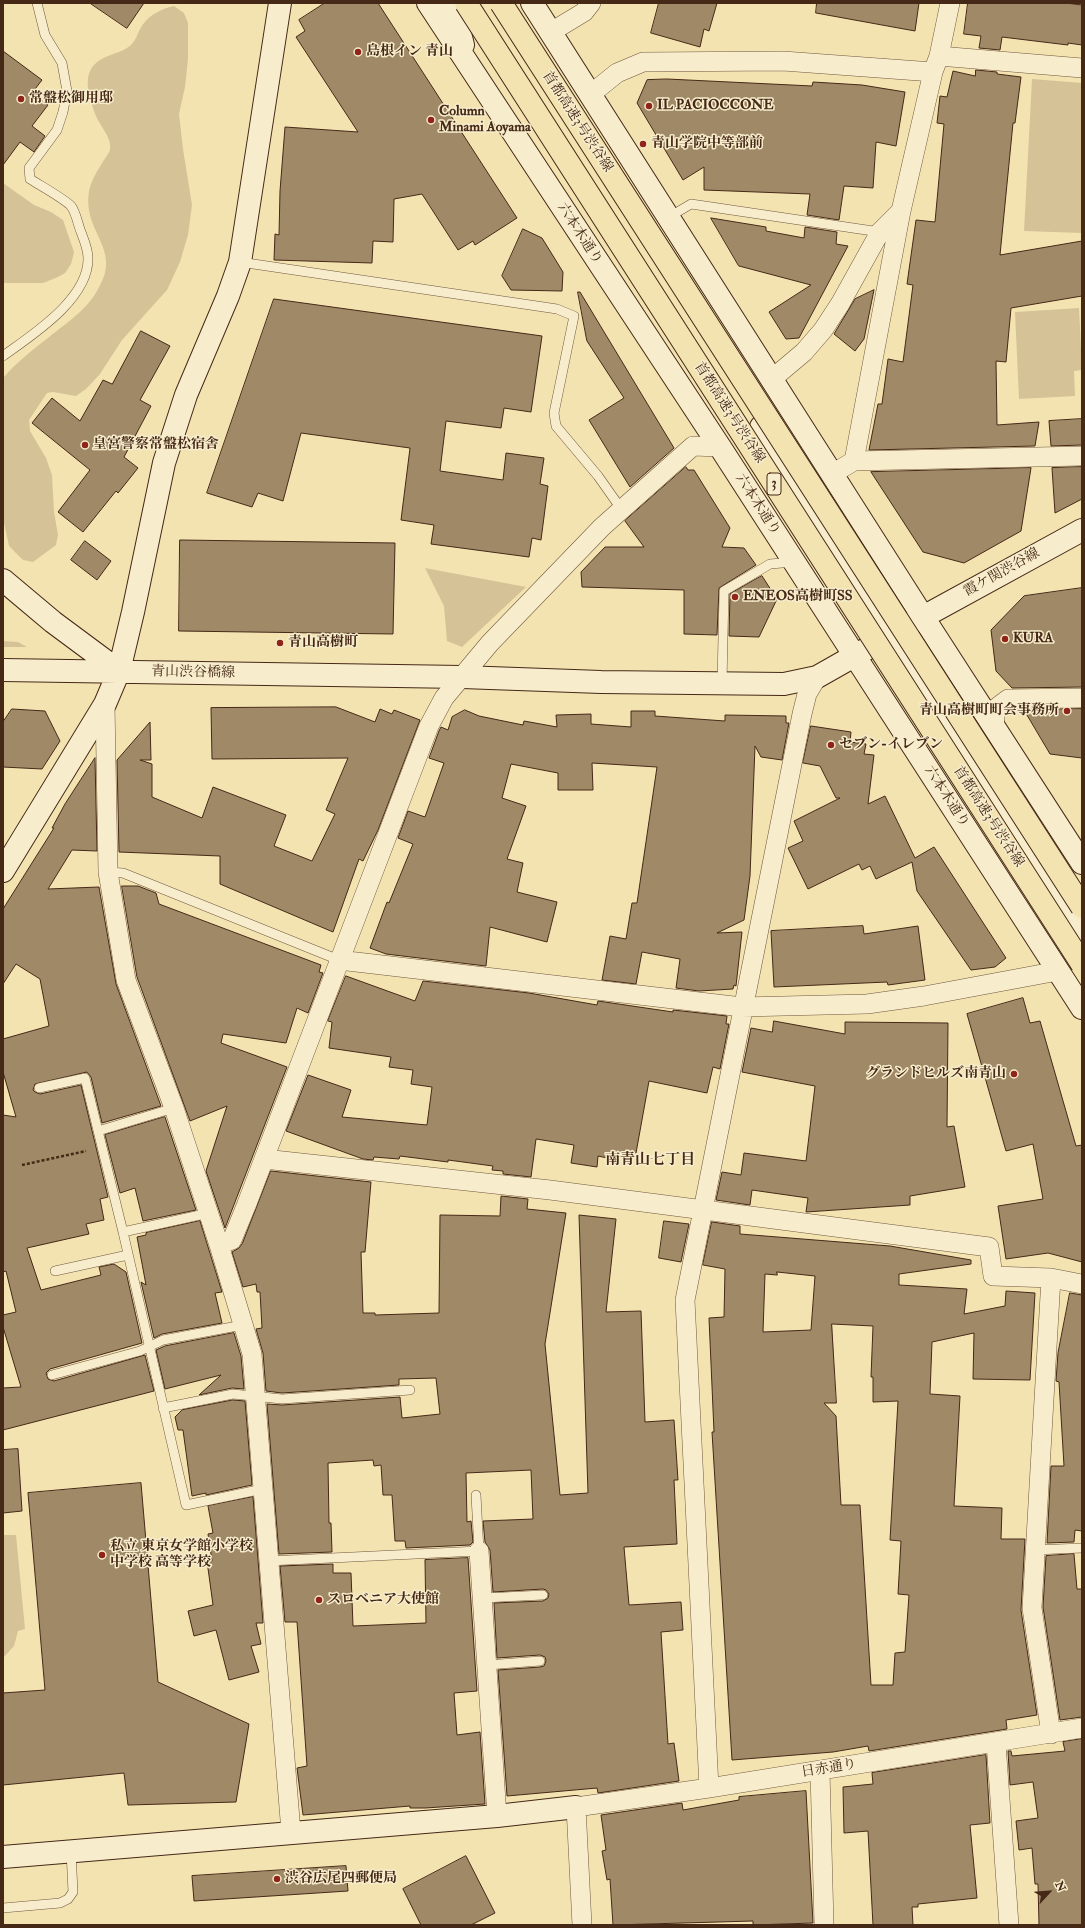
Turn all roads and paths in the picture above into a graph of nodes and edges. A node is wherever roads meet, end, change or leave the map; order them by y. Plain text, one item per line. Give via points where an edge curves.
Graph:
1 (37, 3) edge
2 (280, 3) edge
3 (428, 3) edge
4 (452, 3) edge
5 (466, 3) edge
6 (501, 3) edge
7 (532, 3) edge
8 (591, 3) edge
9 (950, 3) edge
10 (551, 32) junction
11 (936, 64) junction
12 (468, 65) junction
13 (1082, 68) edge
14 (591, 94) junction
15 (901, 211) junction
16 (669, 217) junction
17 (880, 232) junction
18 (240, 262) junction
19 (3, 356) edge
20 (772, 379) junction
21 (720, 447) junction
22 (1082, 456) edge
23 (854, 461) junction
24 (832, 474) junction
25 (622, 510) junction
26 (1082, 530) edge
27 (794, 562) junction
28 (3, 580) edge
29 (922, 617) junction
30 (892, 634) junction
31 (854, 655) junction
32 (3, 670) edge
33 (119, 671) junction
34 (462, 677) junction
35 (817, 677) junction
36 (722, 684) junction
37 (1082, 698) edge
38 (104, 704) junction
39 (994, 727) junction
40 (1082, 863) edge
41 (3, 871) edge
42 (108, 872) junction
43 (1008, 894) junction
44 (1082, 907) edge
45 (1082, 933) edge
46 (340, 960) junction
47 (1082, 964) edge
48 (1058, 971) junction
49 (742, 1007) junction
50 (1082, 1008) edge
51 (39, 1088) dead end
52 (174, 1108) junction
53 (98, 1130) junction
54 (102, 1148) junction
55 (264, 1159) junction
56 (22, 1166) dead end
57 (703, 1210) junction
58 (209, 1213) junction
59 (123, 1232) junction
60 (219, 1245) junction
61 (128, 1255) junction
62 (55, 1271) dead end
63 (1051, 1278) junction
64 (1082, 1284) edge
65 (243, 1326) junction
66 (149, 1346) junction
67 (52, 1375) dead end
68 (410, 1390) dead end
69 (255, 1396) junction
70 (163, 1408) junction
71 (263, 1489) junction
72 (476, 1495) dead end
73 (1082, 1548) edge
74 (1034, 1550) junction
75 (479, 1551) junction
76 (268, 1561) junction
77 (543, 1595) dead end
78 (482, 1598) junction
79 (540, 1662) dead end
80 (488, 1665) junction
81 (1082, 1728) edge
82 (1051, 1734) junction
83 (996, 1743) junction
84 (820, 1771) junction
85 (709, 1788) junction
86 (576, 1807) junction
87 (497, 1816) junction
88 (291, 1832) junction
89 (71, 1850) junction
90 (3, 1857) edge
91 (3, 1908) edge
92 (582, 1925) edge
93 (824, 1925) edge
94 (1009, 1925) edge

1 - 19 lane via 45,35 62,63 68,90 57,130 29,168 29,174 30,179 71,207 87,247 88,259 86,271 78,288 64,308 52,320
2 - 18 main road
3 - 12 main road, 六本木通り
4 - 12 main road
5 - 47 highway, 首都高速3号渋谷線 / 3, bridge
6 - 44 highway, 首都高速3号渋谷線 / 3, bridge
7 - 10 main road
8 - 10 street via 584,12
9 - 11 street
10 - 14 main road
11 - 13 street
11 - 14 street via 643,62 617,73
11 - 15 street
12 - 21 main road, 六本木通り
14 - 16 main road
15 - 17 street
15 - 23 street
16 - 17 lane via 690,204
16 - 20 main road
17 - 20 street via 823,330 804,352
18 - 25 lane via 557,310 574,316 554,413 556,426 598,476
18 - 33 main road via 186,395 164,463
20 - 24 main road
20 - 30 main road via 760,426
21 - 25 street via 693,446
21 - 27 main road, 六本木通り
22 - 23 street
23 - 24 street
24 - 29 main road
25 - 34 street via 602,527 490,643
26 - 29 main road, 霞ケ関渋谷線
27 - 31 main road, 六本木通り
27 - 36 lane via 770,564 724,591
28 - 33 main road via 53,622
29 - 30 main road, 霞ケ関渋谷線
29 - 39 main road
30 - 31 main road, 霞ケ関渋谷線
30 - 43 main road via 903,671 1004,827
30 - 45 main road
31 - 35 main road, 霞ケ関渋谷線
31 - 43 main road, 六本木通り
32 - 33 main road, 青山渋谷橋線
33 - 34 main road, 青山渋谷橋線
33 - 38 main road
34 - 36 main road, 青山渋谷橋線
34 - 46 street via 444,698 429,726
35 - 36 main road, 霞ケ関渋谷線 via 784,684
35 - 49 street via 807,694 804,707
37 - 39 street via 1008,699 996,708
38 - 41 main road
38 - 42 street
39 - 40 main road
42 - 46 lane via 123,873
42 - 52 street via 126,980
43 - 48 main road, 六本木通り
46 - 49 street
46 - 55 street
48 - 49 street via 867,1004
48 - 50 main road, 六本木通り
49 - 57 street
51 - 53 lane via 85,1078
52 - 53 lane
52 - 58 street
53 - 54 lane
54 - 56 path
54 - 59 lane
55 - 57 street via 550,1190
55 - 60 street via 232,1240
57 - 63 street via 989,1247 993,1276
57 - 85 street via 685,1300
58 - 59 lane
58 - 60 street
59 - 61 lane
60 - 65 street
61 - 62 lane
61 - 66 lane
63 - 64 street
63 - 74 street
65 - 66 lane via 163,1340
65 - 69 street via 252,1354
66 - 67 lane via 140,1351
66 - 70 lane
68 - 69 lane via 282,1399
69 - 70 lane via 233,1394
69 - 71 street
70 - 71 lane via 186,1505
71 - 76 street
72 - 75 lane
73 - 74 lane
74 - 82 street via 1032,1608
75 - 76 lane
75 - 78 street
76 - 88 street
77 - 78 lane
78 - 80 street
79 - 80 lane
80 - 87 street
81 - 82 street, 日赤通り
82 - 83 street, 日赤通り
83 - 84 street, 日赤通り
83 - 94 street
84 - 85 street, 日赤通り
84 - 93 street
85 - 86 street, 日赤通り
86 - 87 main road
86 - 92 street
87 - 88 main road
88 - 89 main road
89 - 90 main road
89 - 91 lane via 74,1892 68,1899 60,1903

